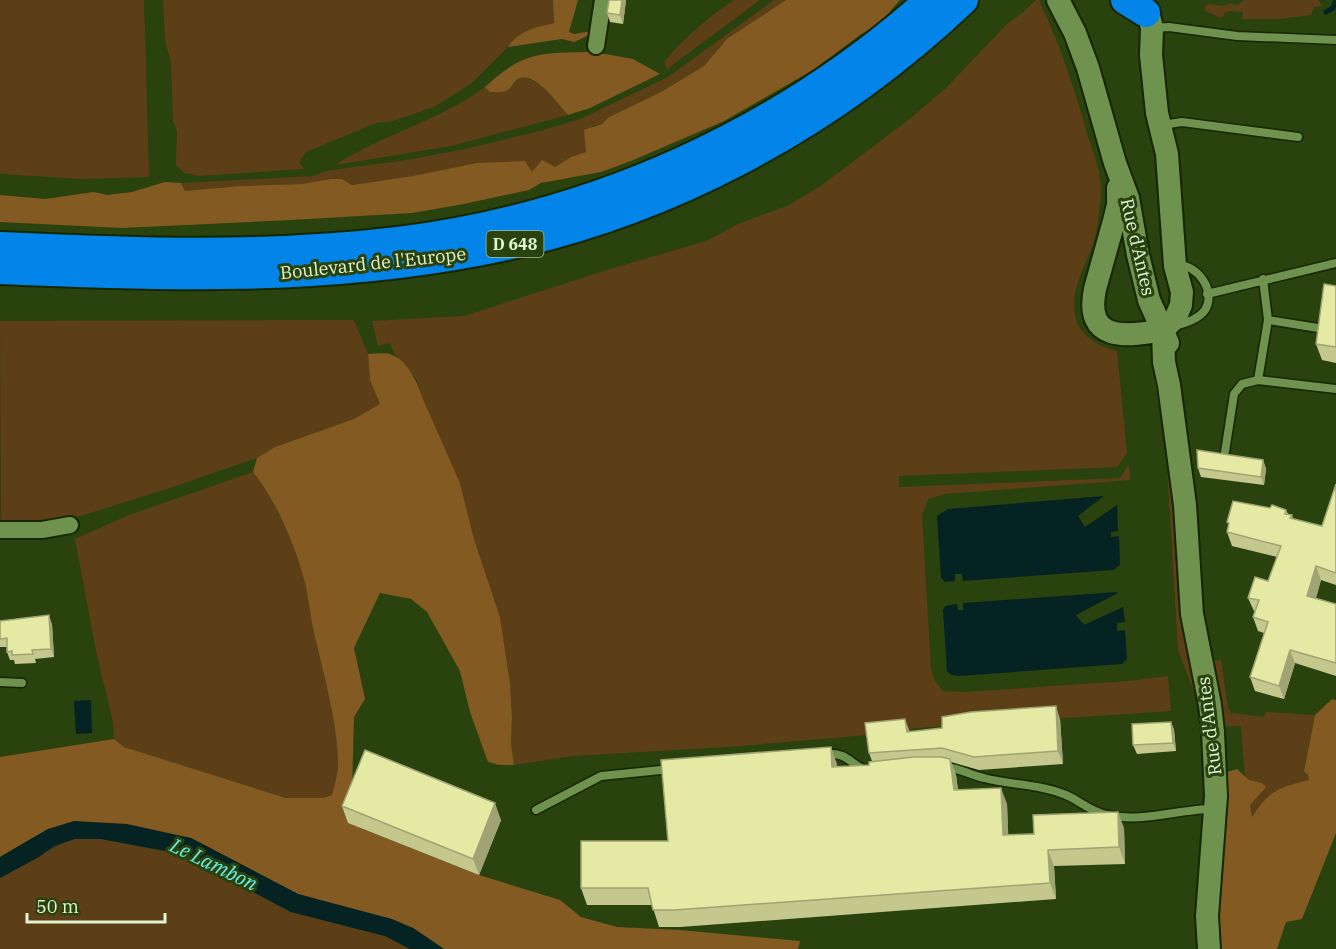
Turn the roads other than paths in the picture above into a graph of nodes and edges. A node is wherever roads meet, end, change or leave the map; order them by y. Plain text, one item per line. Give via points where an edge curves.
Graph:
1 (603, 0) edge
2 (929, 0) edge
3 (964, 0) edge
4 (1058, 0) edge
5 (1143, 10) edge
6 (1336, 40) edge
7 (596, 46) dead end
8 (1161, 126) junction
9 (1298, 136) dead end
10 (1115, 163) junction
11 (0, 246) edge
12 (1336, 263) edge
13 (1175, 266) junction
14 (0, 270) edge
15 (1263, 279) junction
16 (1207, 294) junction
17 (1149, 300) junction
18 (1268, 320) junction
19 (1318, 328) edge
20 (1163, 330) junction
21 (1258, 380) junction
22 (1336, 389) edge
23 (1225, 452) edge
24 (69, 525) dead end
25 (0, 530) edge
26 (0, 682) edge
27 (22, 683) dead end
28 (812, 756) edge
29 (683, 768) edge
30 (932, 768) edge
31 (873, 772) edge
32 (1215, 809) junction
33 (536, 810) dead end
34 (1209, 949) edge

1 - 7 street
2 - 11 highway, Boulevard de l'Europe / D 648 via 850,65 747,130 654,174 546,212 398,241 323,247 162,251
3 - 14 highway, Boulevard de l'Europe / D 648 via 862,86 798,129 659,198 551,235 443,258 323,271 186,275
4 - 10 street, Rue d'Antes via 1081,49
5 - 6 lane via 1169,27 1237,36
5 - 8 street
8 - 9 lane via 1182,122
8 - 13 street via 1167,154
10 - 17 street, Rue d'Antes via 1128,198
10 - 20 street, Rue d'Antes via 1118,205 1092,302 1093,314 1098,324 1111,333
12 - 15 lane
13 - 16 lane via 1185,265 1200,275
13 - 17 street via 1169,293
13 - 20 street via 1181,305
15 - 16 lane
15 - 18 lane
16 - 20 lane via 1204,311 1191,321
17 - 20 street, Rue d'Antes
18 - 19 lane
18 - 21 lane
20 - 32 street, Rue d'Antes via 1187,410 1191,466 1185,505 1192,614 1210,705
21 - 22 lane
21 - 23 lane via 1242,384 1234,394
24 - 25 street via 42,530
26 - 27 lane
28 - 31 lane via 835,753
29 - 33 lane via 601,776
30 - 32 lane via 959,768 986,779 1048,789 1110,816
32 - 34 street, Rue d'Antes via 1207,916

